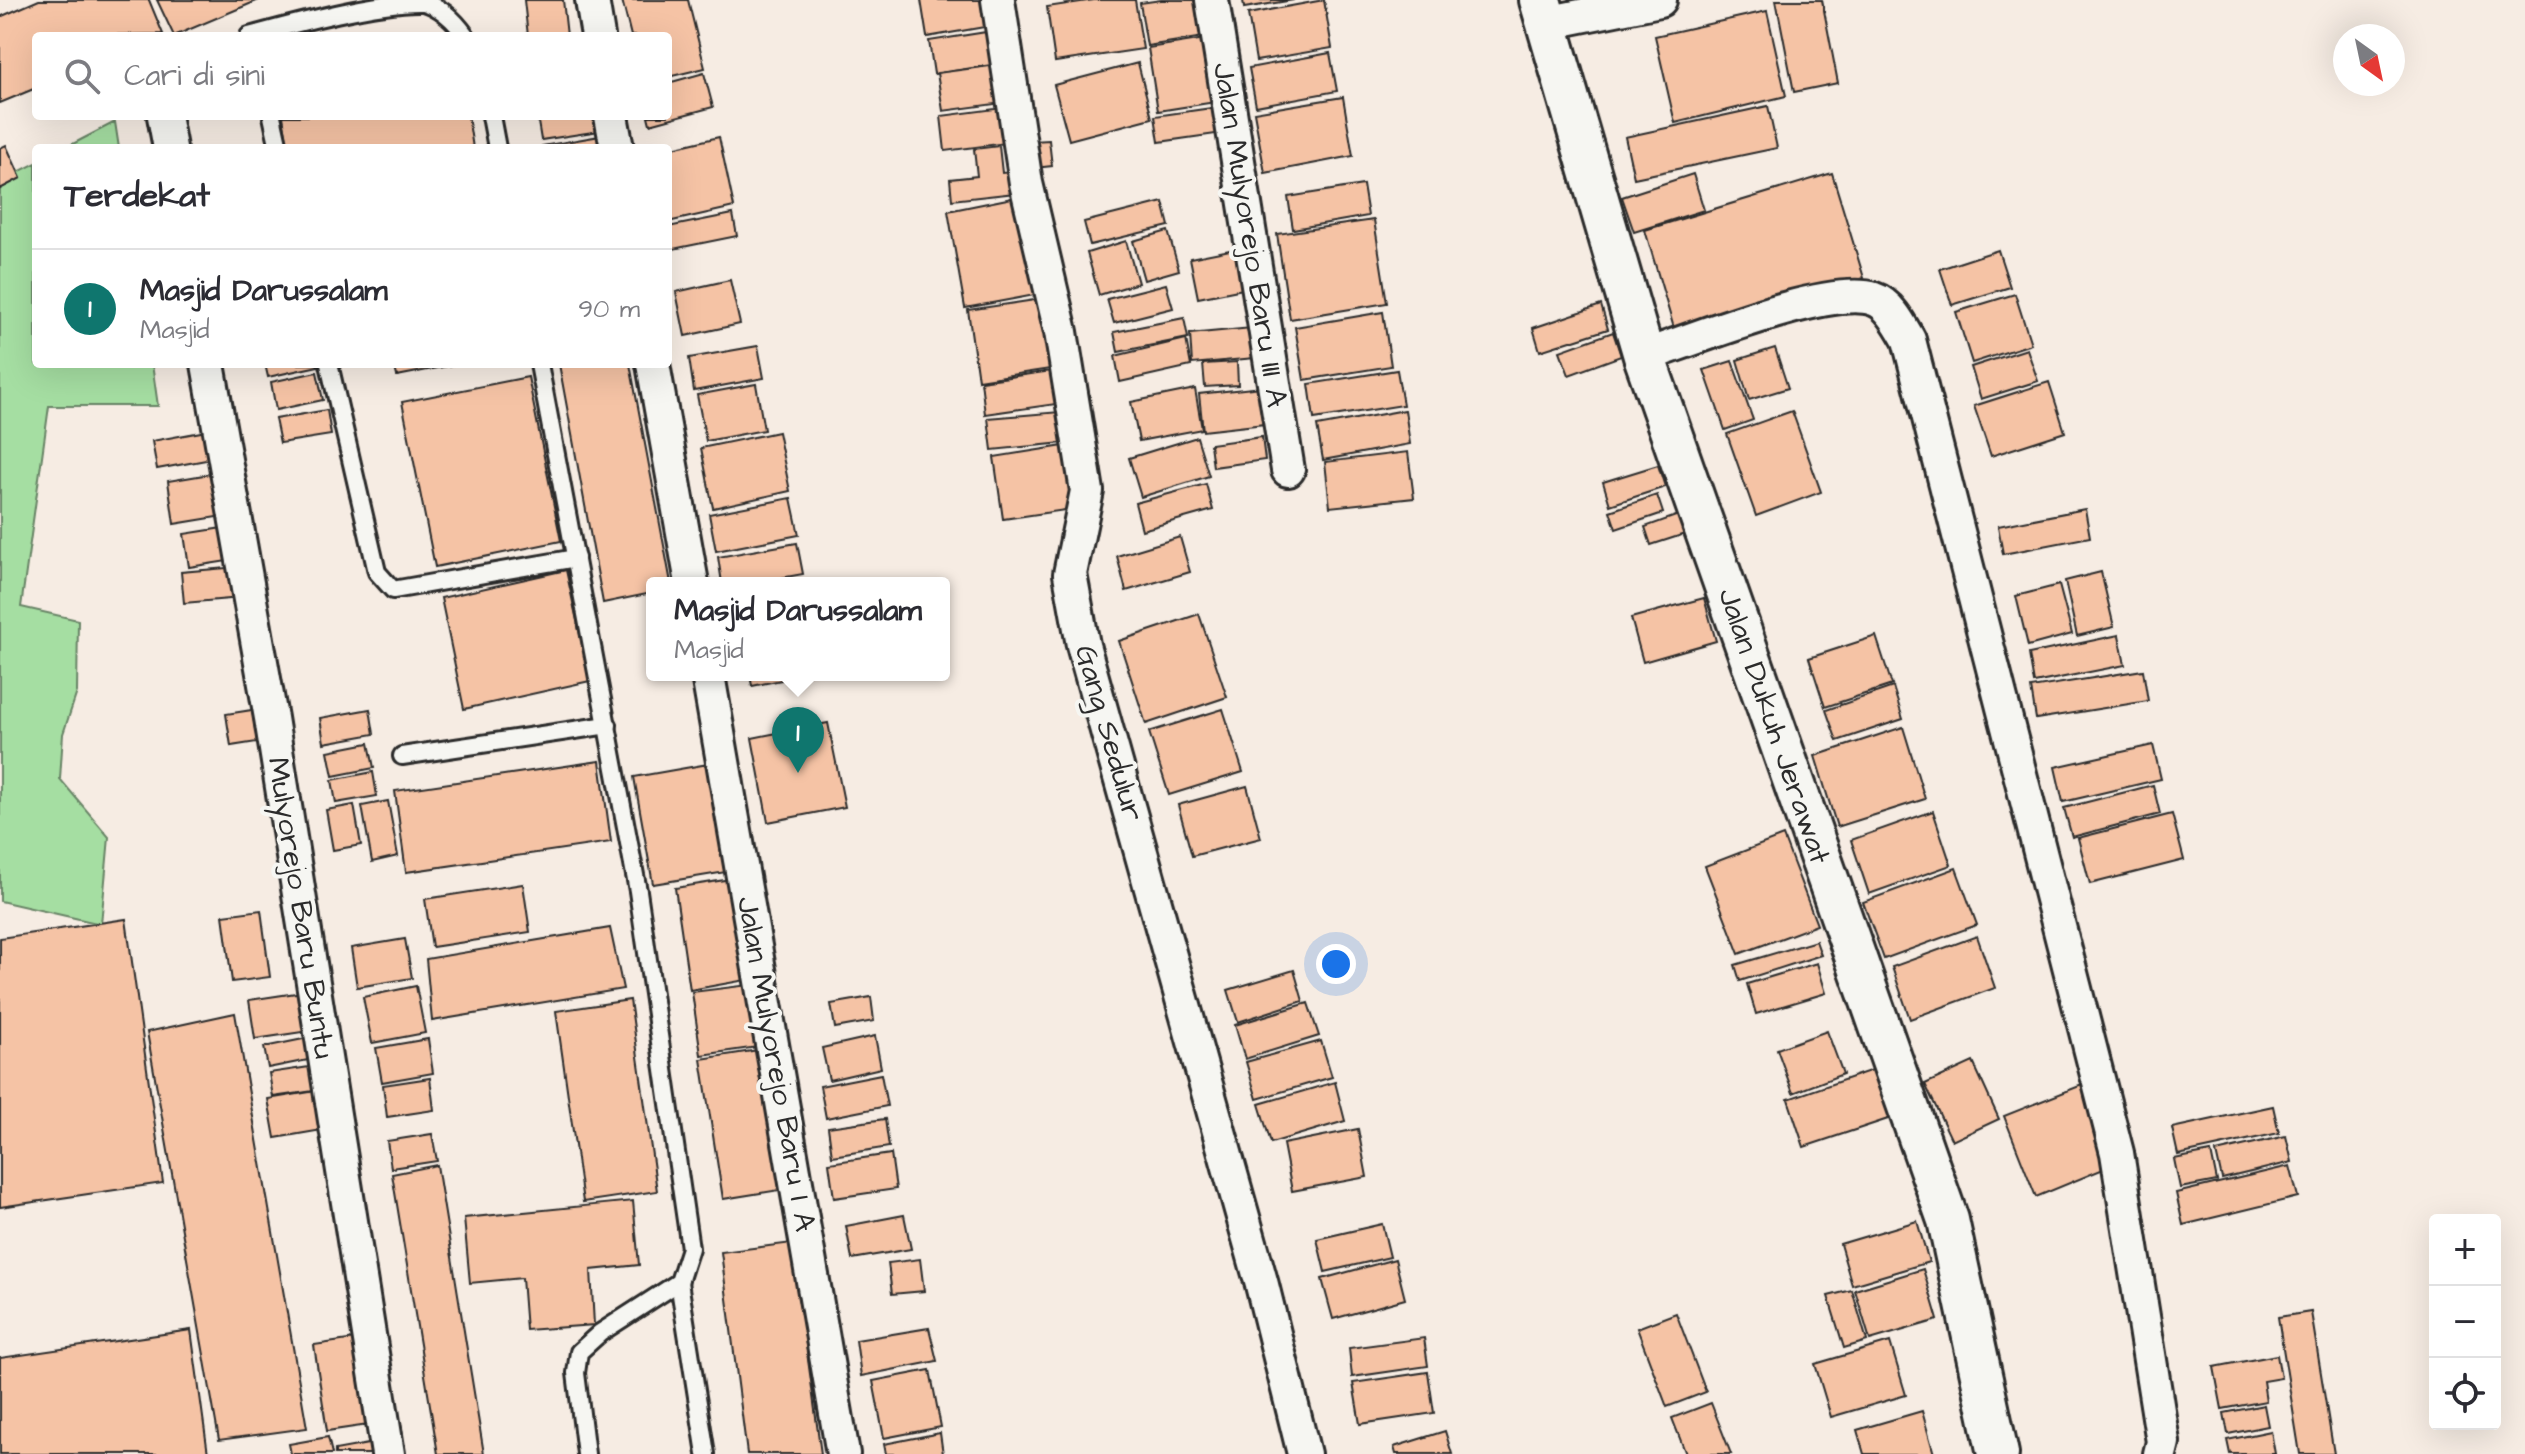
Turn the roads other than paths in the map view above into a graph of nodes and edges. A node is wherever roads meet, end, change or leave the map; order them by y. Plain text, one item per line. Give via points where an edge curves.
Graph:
1 (592, 0) edge
2 (998, 0) edge
3 (1212, 0) edge
4 (1660, 0) edge
5 (1543, 12) edge
6 (266, 32) edge
7 (462, 32) edge
8 (597, 32) edge
9 (165, 120) edge
10 (273, 120) edge
11 (492, 120) edge
12 (612, 120) edge
13 (169, 144) edge
14 (278, 144) edge
15 (496, 144) edge
16 (616, 144) edge
17 (1644, 356) junction
18 (209, 368) edge
19 (330, 368) edge
20 (540, 368) edge
21 (654, 368) edge
22 (1288, 470) dead end
23 (576, 558) junction
24 (691, 577) edge
25 (709, 681) edge
26 (608, 725) junction
27 (402, 756) dead end
28 (679, 1282) junction
29 (388, 1454) edge
30 (586, 1454) edge
31 (706, 1454) edge
32 (843, 1454) edge
33 (1304, 1454) edge
34 (1998, 1454) edge
35 (2160, 1454) edge

1 - 8 street
2 - 33 street, Gang Sedulur via 1026,183 1061,332 1087,491 1070,574 1083,645 1258,1269
3 - 22 street, Jalan Mulyorejo Baru III A
4 - 5 street
5 - 17 street, Jalan Dukuh Jerawat
6 - 7 lane via 370,2 422,1 441,10
9 - 13 street
10 - 14 lane
11 - 15 lane
12 - 16 street
17 - 34 street, Jalan Dukuh Jerawat via 1948,1220
17 - 35 street via 1848,295 1876,299 1897,318 1909,340 2117,1153 2163,1442
18 - 29 street, Mulyorejo Baru Buntu via 274,734
19 - 23 lane via 377,572 393,590
20 - 23 lane
21 - 24 street
23 - 26 lane
25 - 32 street, Jalan Mulyorejo Baru I A
26 - 27 lane
26 - 28 lane via 690,1248
28 - 30 lane via 579,1352 576,1373
28 - 31 lane

